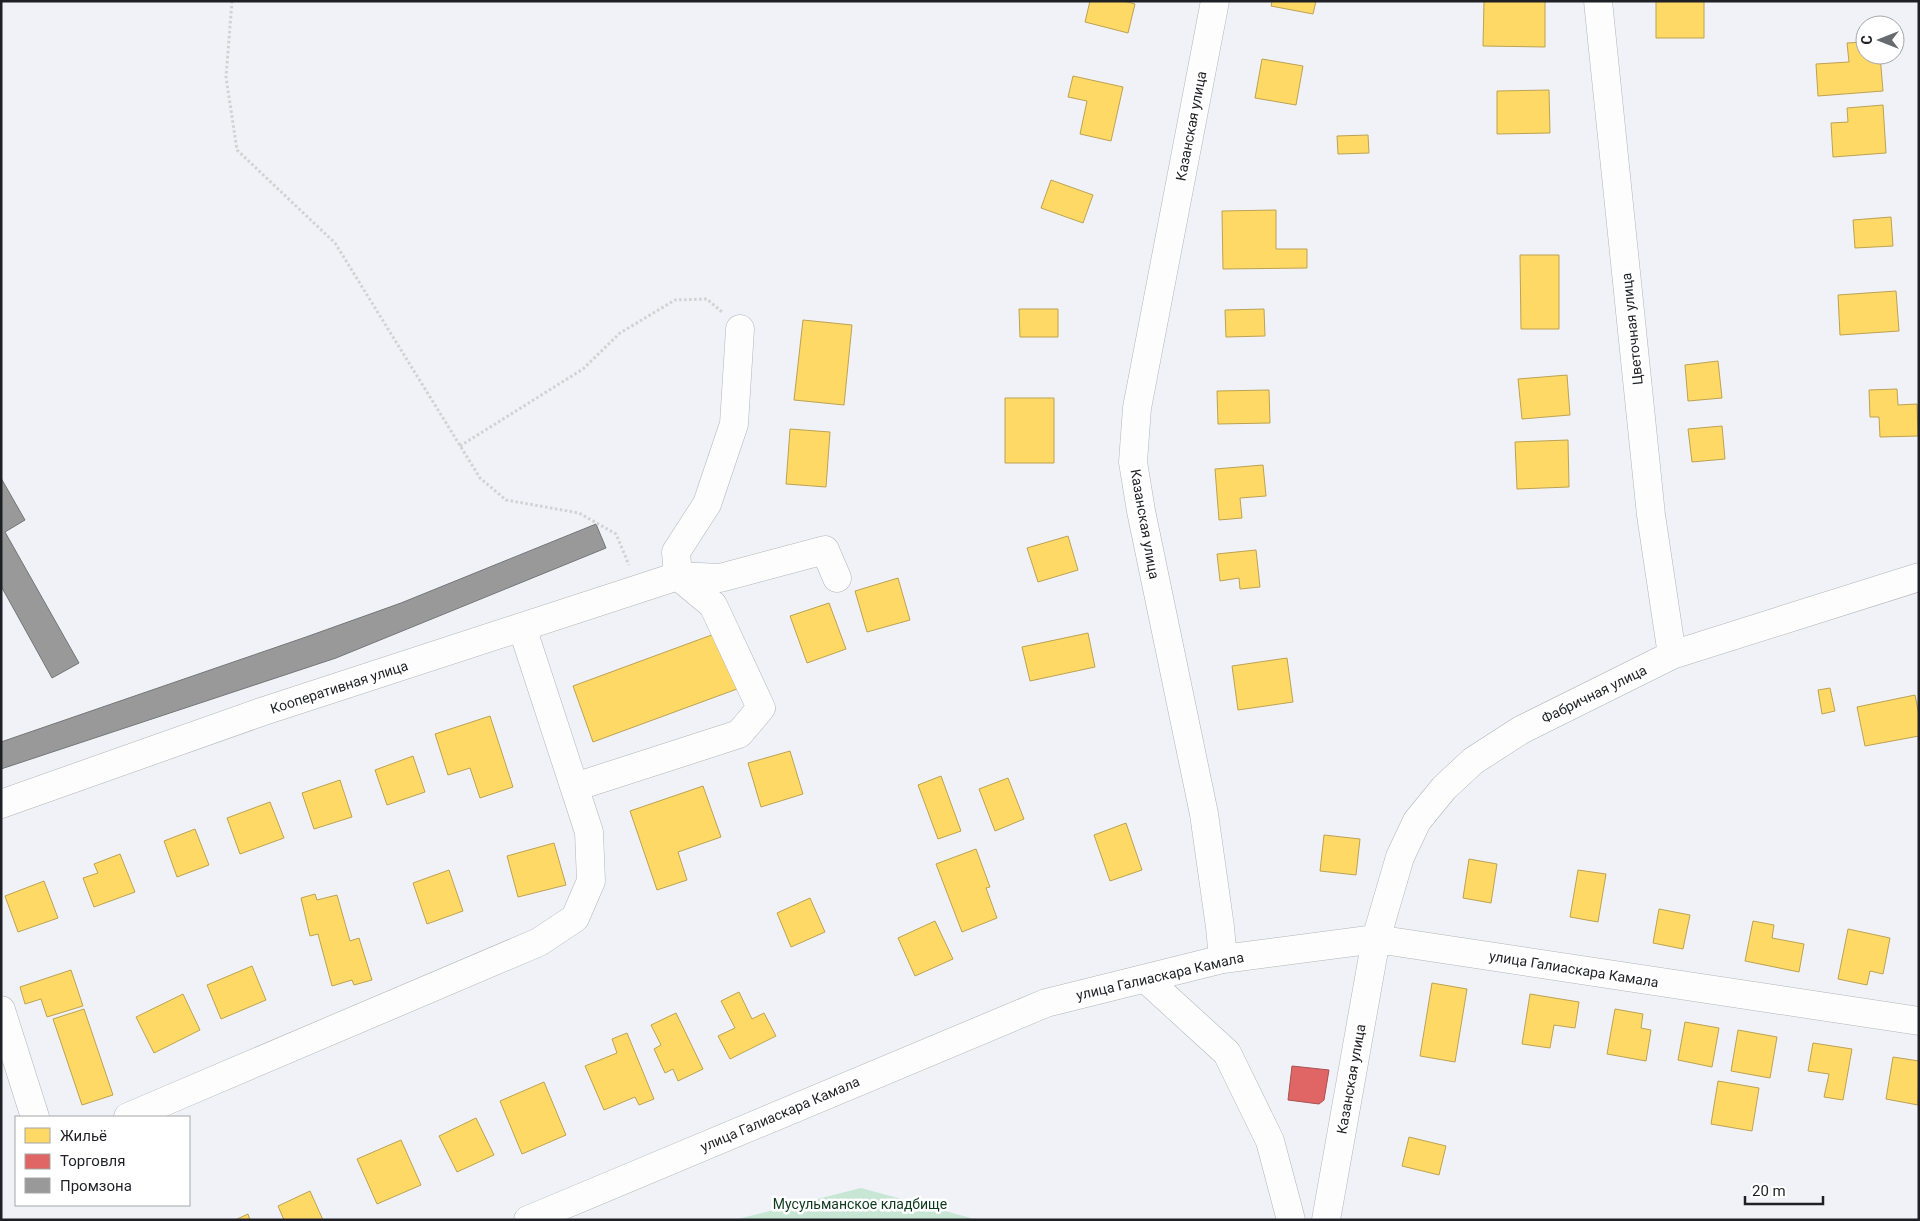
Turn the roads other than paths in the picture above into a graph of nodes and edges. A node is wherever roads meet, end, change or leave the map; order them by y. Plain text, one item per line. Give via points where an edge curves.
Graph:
1 (1215, 1) edge
2 (1598, 1) edge
3 (740, 329) road end
4 (678, 576) junction
5 (1919, 577) edge
6 (836, 578) dead end
7 (522, 627) junction
8 (1672, 655) junction
9 (575, 787) junction
10 (1, 804) edge
11 (1376, 939) junction
12 (1223, 959) junction
13 (1146, 979) junction
14 (1, 1010) edge
15 (1919, 1021) edge
16 (35, 1116) edge
17 (130, 1116) edge
18 (528, 1220) edge
19 (1291, 1220) edge
20 (1326, 1220) edge

1 - 12 street, Казанская улица via 1137,408 1133,462 1204,814
2 - 8 street, Цветочная улица via 1651,515
3 - 4 street via 734,424 707,504 676,552
4 - 6 street, Кооперативная улица via 720,578 825,550
4 - 7 street, Кооперативная улица
4 - 9 street via 713,605 761,708 739,734
5 - 8 street, Фабричная улица
7 - 9 street
7 - 10 street, Кооперативная улица via 260,712
8 - 11 street, Фабричная улица via 1521,730 1473,761 1444,788 1417,821 1400,857
9 - 17 street via 589,832 591,881 575,918 539,942
11 - 12 street, улица Галиаскара Камала
11 - 15 street, улица Галиаскара Камала
11 - 20 street, Казанская улица
12 - 13 street, улица Галиаскара Камала
13 - 18 street, улица Галиаскара Камала via 1046,1003
13 - 19 street via 1227,1053 1270,1141
14 - 16 street

